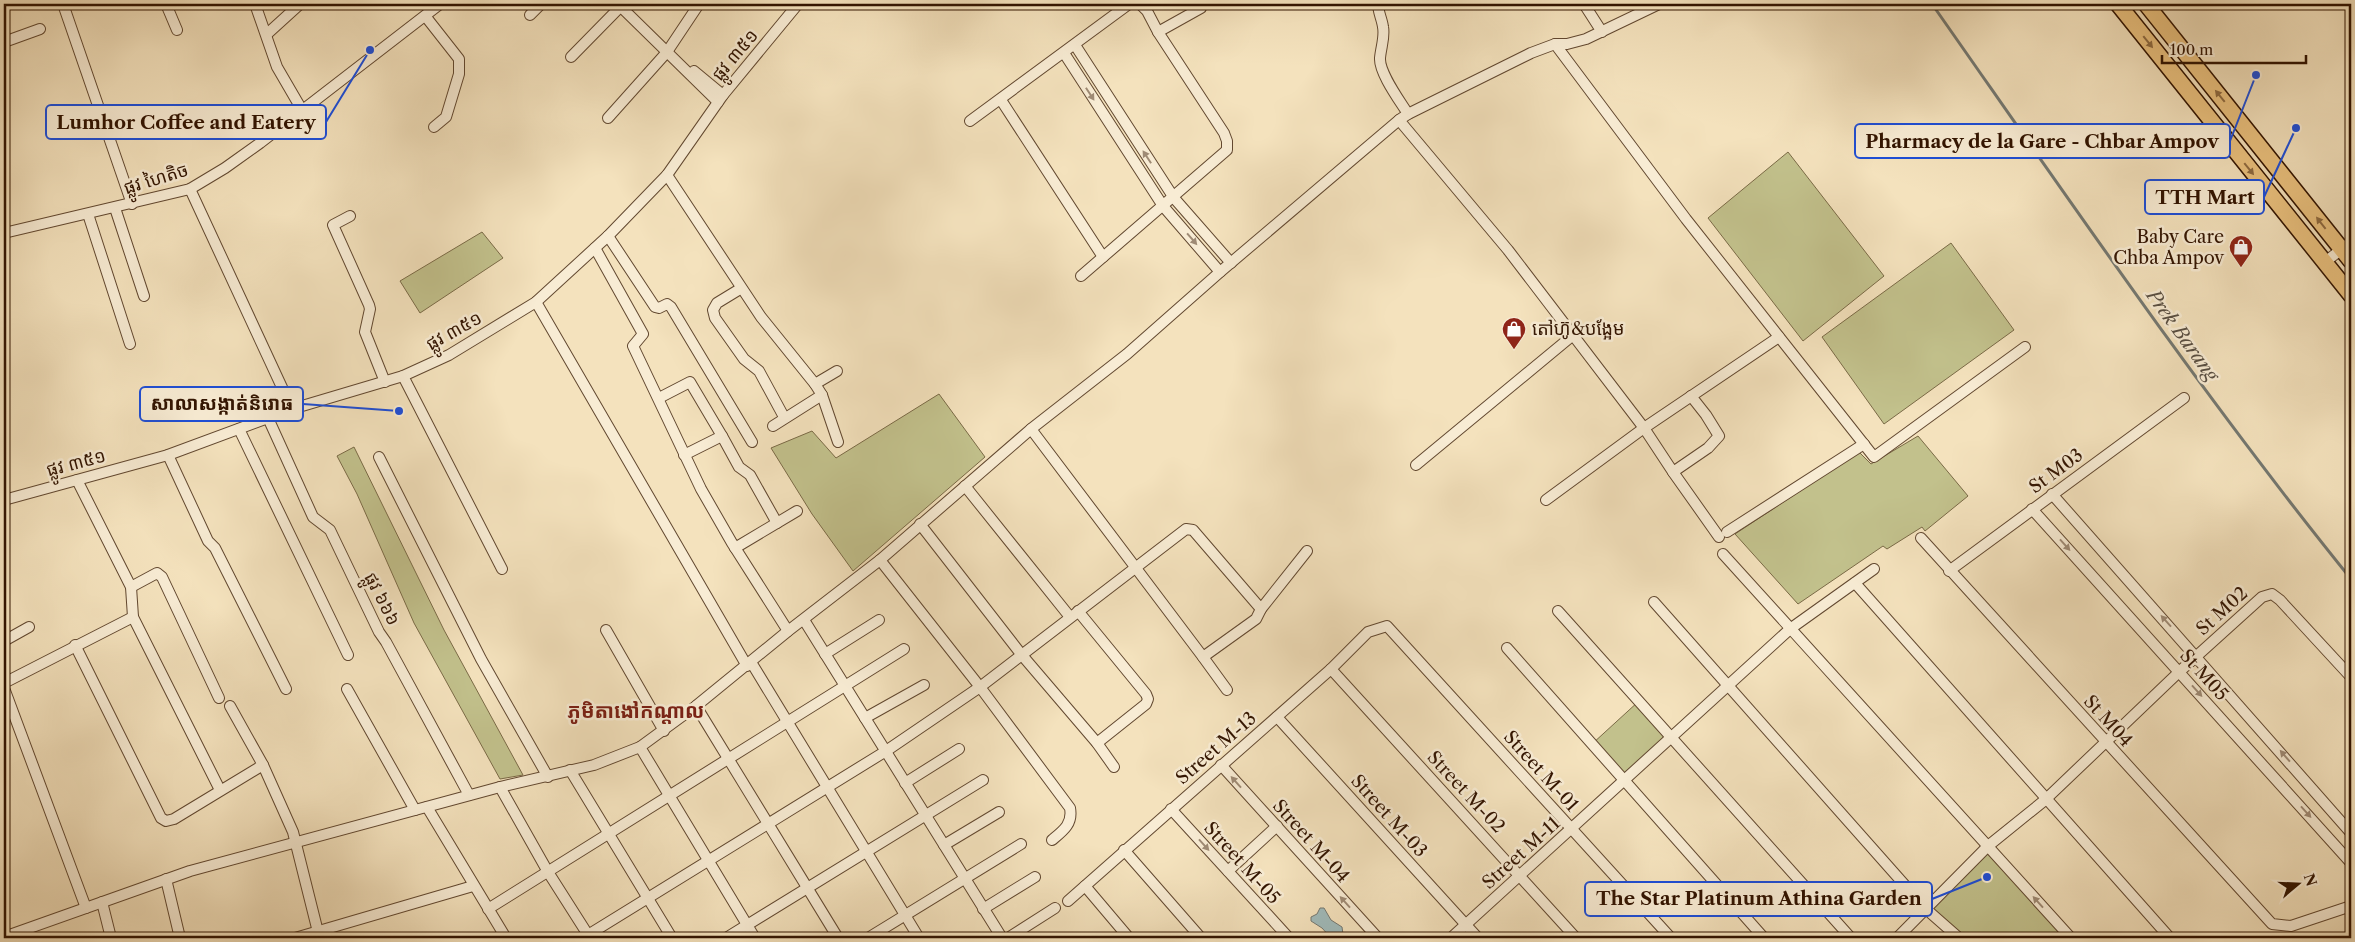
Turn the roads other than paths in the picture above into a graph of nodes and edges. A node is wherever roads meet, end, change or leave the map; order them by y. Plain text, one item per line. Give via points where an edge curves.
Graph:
1 (63, 4) edge
2 (166, 4) edge
3 (255, 4) edge
4 (300, 4) edge
5 (440, 4) edge
6 (540, 4) edge
7 (699, 4) edge
8 (798, 4) edge
9 (1129, 4) edge
10 (1140, 4) edge
11 (1378, 4) edge
12 (1584, 4) edge
13 (1659, 4) edge
14 (2118, 4) edge
15 (2146, 4) edge
16 (621, 5) edge
17 (1201, 8) dead end
18 (530, 14) dead end
19 (426, 16) junction
20 (40, 29) dead end
21 (177, 30) dead end
22 (1158, 32) junction
23 (1602, 32) junction
24 (267, 34) junction
25 (4, 42) edge
26 (1554, 44) junction
27 (1075, 45) junction
28 (667, 52) junction
29 (1064, 53) junction
30 (571, 57) dead end
31 (720, 98) junction
32 (1000, 100) junction
33 (302, 110) junction
34 (1404, 117) junction
35 (608, 118) dead end
36 (970, 121) dead end
37 (434, 127) dead end
38 (667, 175) junction
39 (190, 189) junction
40 (1174, 198) junction
41 (132, 204) junction
42 (1163, 206) junction
43 (115, 208) junction
44 (88, 214) junction
45 (350, 216) dead end
46 (4, 233) edge
47 (608, 236) junction
48 (595, 248) junction
49 (2348, 251) edge
50 (1103, 257) junction
51 (2325, 262) junction
52 (1231, 263) junction
53 (1220, 272) junction
54 (1081, 276) dead end
55 (740, 289) junction
56 (2351, 295) edge
57 (144, 296) dead end
58 (536, 302) junction
59 (1572, 336) junction
60 (1779, 337) junction
61 (130, 344) dead end
62 (2025, 347) dead end
63 (837, 371) dead end
64 (403, 376) junction
65 (386, 382) junction
66 (815, 384) junction
67 (822, 394) junction
68 (1691, 396) junction
69 (659, 398) junction
70 (2184, 398) dead end
71 (292, 409) junction
72 (784, 417) junction
73 (268, 418) junction
74 (772, 426) dead end
75 (1030, 428) junction
76 (1644, 428) junction
77 (239, 429) junction
78 (722, 436) junction
79 (752, 442) dead end
80 (838, 442) dead end
81 (1864, 444) junction
82 (684, 455) junction
83 (168, 456) junction
84 (379, 457) dead end
85 (1416, 465) dead end
86 (1673, 472) junction
87 (78, 480) junction
88 (965, 486) junction
89 (2052, 494) junction
90 (4, 500) edge
91 (1546, 500) dead end
92 (2032, 509) junction
93 (797, 511) dead end
94 (777, 523) junction
95 (920, 524) junction
96 (1921, 538) dead end
97 (736, 548) junction
98 (1307, 551) dead end
99 (1723, 554) dead end
100 (880, 560) junction
101 (502, 569) dead end
102 (1874, 569) dead end
103 (1136, 570) junction
104 (1949, 571) junction
105 (1854, 583) junction
106 (131, 587) junction
107 (1654, 602) dead end
108 (1261, 610) junction
109 (1558, 611) dead end
110 (1074, 614) junction
111 (133, 616) junction
112 (804, 620) junction
113 (879, 620) dead end
114 (1387, 626) joint
115 (29, 628) dead end
116 (606, 630) dead end
117 (1790, 630) junction
118 (788, 631) junction
119 (4, 641) edge
120 (75, 646) junction
121 (1507, 648) dead end
122 (904, 649) dead end
123 (825, 654) junction
124 (1021, 654) junction
125 (348, 655) dead end
126 (2196, 656) junction
127 (1203, 657) junction
128 (749, 664) junction
129 (1331, 669) junction
130 (2179, 672) junction
131 (2351, 677) edge
132 (4, 683) edge
133 (924, 685) dead end
134 (845, 686) junction
135 (1727, 686) junction
136 (980, 687) junction
137 (4, 688) edge
138 (286, 689) dead end
139 (347, 689) dead end
140 (1227, 690) dead end
141 (219, 698) dead end
142 (230, 706) dead end
143 (696, 706) junction
144 (1276, 716) junction
145 (865, 718) junction
146 (786, 723) junction
147 (664, 731) junction
148 (1671, 737) junction
149 (2106, 742) junction
150 (1097, 743) junction
151 (640, 747) junction
152 (959, 749) dead end
153 (886, 751) junction
154 (728, 760) junction
155 (263, 765) junction
156 (1221, 765) junction
157 (1114, 767) dead end
158 (570, 770) junction
159 (548, 776) junction
160 (983, 780) dead end
161 (1625, 781) junction
162 (905, 783) junction
163 (500, 786) junction
164 (827, 788) junction
165 (220, 790) junction
166 (469, 795) junction
167 (669, 796) junction
168 (2046, 800) junction
169 (427, 808) junction
170 (1171, 809) junction
171 (415, 810) junction
172 (999, 812) dead end
173 (925, 815) junction
174 (769, 825) junction
175 (1276, 826) junction
176 (1572, 829) junction
177 (2351, 833) edge
178 (609, 834) junction
179 (1052, 840) dead end
180 (296, 844) junction
181 (1022, 844) dead end
182 (944, 845) junction
183 (1988, 846) junction
184 (1124, 850) junction
185 (866, 852) junction
186 (709, 862) junction
187 (2351, 863) edge
188 (1228, 871) junction
189 (548, 872) junction
190 (1520, 875) junction
191 (1035, 878) dead end
192 (166, 879) junction
193 (965, 879) junction
194 (473, 886) junction
195 (1085, 886) junction
196 (807, 888) junction
197 (649, 898) junction
198 (1068, 900) dead end
199 (102, 902) junction
200 (2351, 906) edge
201 (86, 908) junction
202 (1055, 908) dead end
203 (488, 909) junction
204 (983, 909) junction
205 (1926, 909) junction
206 (905, 916) junction
207 (1466, 924) junction
208 (747, 926) junction
209 (319, 936) edge
210 (4, 937) edge
211 (587, 937) edge
212 (111, 938) edge
213 (180, 938) edge
214 (295, 938) edge
215 (506, 938) edge
216 (672, 938) edge
217 (726, 938) edge
218 (755, 938) edge
219 (838, 938) edge
220 (868, 938) edge
221 (919, 938) edge
222 (1002, 938) edge
223 (1008, 938) edge
224 (1130, 938) edge
225 (1201, 938) edge
226 (1289, 938) edge
227 (1378, 938) edge
228 (1450, 938) edge
229 (1478, 938) edge
230 (1576, 938) edge
231 (1671, 938) edge
232 (1764, 938) edge
233 (1851, 938) edge
234 (1897, 938) edge
235 (1959, 938) edge
236 (2071, 938) edge
237 (2170, 938) edge

1 - 41 street
2 - 21 street
3 - 24 street
4 - 24 street
5 - 19 street, ផ្លូវ ហៃតិច
6 - 18 street
7 - 28 street
8 - 31 street, ផ្លូវ ៣៥១
9 - 27 street
10 - 22 street
11 - 34 street via 1383,27 1381,66
12 - 23 street
13 - 23 street
14 -> 51 highway
49 -> 15 highway
16 - 28 street
16 - 30 street
17 - 22 street
19 - 33 street, ផ្លូវ ហៃតិច
19 - 37 street via 459,59 459,74 446,117
20 - 25 street
22 - 40 street via 1227,141 1227,150
23 - 26 street via 1567,44
24 - 33 street via 277,67
26 - 34 street
26 - 60 street
27 - 29 street
40 -> 27 street
28 - 31 street via 686,69 693,70
28 - 35 street
29 - 32 street
29 -> 42 street
31 - 38 street, ផ្លូវ ៣៥១
32 - 36 street
32 - 50 street
33 - 39 street, ផ្លូវ ហៃតិច via 225,168
34 - 52 street
34 - 59 street
38 - 47 street, ផ្លូវ ៣៥១
38 - 55 street
39 - 41 street, ផ្លូវ ហៃតិច
39 - 71 street
40 - 42 street
40 - 52 street
41 - 43 street, ផ្លូវ ហៃតិច
42 - 50 street
42 -> 53 street
43 - 44 street, ផ្លូវ ហៃតិច
43 - 57 street
44 - 46 street, ផ្លូវ ហៃតិច
44 - 61 street
45 - 65 street via 333,225 369,305 365,332
47 - 48 street, ផ្លូវ ៣៥១
47 - 79 street via 655,307 667,304 671,307
48 - 58 street, ផ្លូវ ៣៥១
48 - 69 street via 643,334 633,346
49 - 51 street
50 - 54 street
51 - 56 highway
52 - 53 street
53 - 75 street via 1127,354
55 - 66 street
55 - 72 street via 717,303 712,310 744,359 759,371
58 - 64 street, ផ្លូវ ៣៥១ via 449,355
58 - 128 street
59 - 76 street
59 - 85 street
60 - 68 street
60 - 81 street
62 - 81 street via 1874,457
63 - 66 street
64 - 65 street, ផ្លូវ ៣៥១
64 - 101 street
65 - 71 street, ផ្លូវ ៣៥១
66 - 67 street
67 - 72 street
67 - 80 street
68 - 76 street
68 - 86 street via 1719,436 1708,448
69 - 78 street via 690,382
69 - 82 street
70 - 89 street, St M03
71 - 73 street, ផ្លូវ ៣៥១
72 - 74 street
73 - 77 street, ផ្លូវ ៣៥១
73 - 166 street, ផ្លូវ ៦៦៦ via 313,517 330,530 379,632
75 - 88 street
75 - 103 street
76 - 86 street
76 - 91 street
77 - 83 street, ផ្លូវ ៣៥១
77 - 125 street
78 - 82 street
78 - 94 street via 738,466 750,475
81 - 86 street via 1723,534
82 - 97 street
83 - 87 street, ផ្លូវ ៣៥១
83 - 138 street via 208,541 215,548
84 - 159 street via 482,659
87 - 90 street, ផ្លូវ ៣៥១
87 - 106 street
88 - 95 street
88 - 110 street
89 - 92 street, St M03
126 -> 89 street, St M05
92 - 104 street, St M03
92 -> 130 street, St M05
93 - 94 street
94 - 97 street
95 - 100 street
95 - 124 street
96 - 104 street, St M04
97 - 118 street
98 - 108 street
99 - 117 street
100 - 112 street
100 - 136 street
102 - 105 street, Street M-11
103 - 108 street via 1190,528
103 - 110 street
103 - 127 street
104 - 149 street, St M04
105 - 117 street, Street M-11
105 - 168 street
106 - 111 street
106 - 141 street via 158,573 162,577
107 - 135 street
108 - 127 street via 1256,619
109 - 148 street
110 - 124 street
110 - 150 street via 1148,699
111 - 120 street
111 - 165 street
112 - 118 street
112 - 123 street
113 - 123 street
114 - 129 street, Street M-13 via 1368,632
114 - 176 street, Street M-01
115 - 119 street
116 - 147 street
117 - 135 street, Street M-11
117 - 183 street
118 - 128 street
120 - 132 street
120 - 165 street via 161,818 166,821 174,819
121 - 161 street
122 - 134 street
123 - 134 street
124 - 136 street
124 - 150 street
126 - 130 street, St M02
126 - 131 street, St M02 via 2262,597 2272,594
177 -> 126 street, St M05
127 - 140 street
128 - 143 street
128 - 146 street
129 - 144 street, Street M-13
129 - 190 street, Street M-02
130 - 149 street, St M02
130 -> 187 street, St M05
133 - 145 street
134 - 145 street
134 - 146 street
135 - 148 street, Street M-11
135 - 205 street
136 - 153 street
136 - 179 street via 1070,808 1066,828
137 - 201 street
139 - 171 street
142 - 155 street
143 - 147 street
143 - 154 street
144 - 156 street, Street M-13
144 - 207 street, Street M-03
145 - 153 street
146 - 154 street
146 - 164 street
147 - 151 street
148 - 161 street, Street M-11
148 - 233 street
149 - 168 street, St M02
149 - 200 street, St M04 via 2272,924 2291,926
150 - 157 street
151 - 158 street via 594,765
151 - 167 street
152 - 162 street
153 - 162 street
153 - 164 street
154 - 167 street
154 - 174 street
155 - 165 street
155 - 180 street
156 - 170 street, Street M-13
175 -> 156 street, Street M-04
158 - 159 street
158 - 178 street
159 - 163 street
160 - 173 street
161 - 176 street, Street M-11
161 - 232 street
162 - 173 street
163 - 166 street
163 - 189 street
164 - 174 street
164 - 185 street
166 - 169 street
167 - 178 street
167 - 186 street
168 - 183 street, St M02
168 - 237 street
169 - 171 street
169 - 194 street
170 - 184 street, Street M-13
170 -> 188 street, Street M-05
171 - 180 street
172 - 182 street
173 - 182 street
173 - 185 street
174 - 186 street
174 - 196 street
175 - 188 street
227 -> 175 street, Street M-04
176 - 190 street, Street M-11
176 - 231 street, Street M-01
178 - 189 street
178 - 197 street
180 - 192 street
180 - 209 street
181 - 193 street
182 - 193 street
183 - 205 street, St M02
236 -> 183 street
184 - 195 street, Street M-13
184 - 225 street
185 - 196 street
185 - 206 street
186 - 197 street
186 - 208 street
188 - 226 street, Street M-05
189 - 203 street
189 - 211 street
190 - 207 street, Street M-11
190 - 230 street, Street M-02
191 - 204 street
192 - 199 street
192 - 213 street
193 - 204 street
193 - 206 street
194 - 203 street
194 - 209 street
195 - 198 street, Street M-13
195 - 224 street
196 - 208 street
196 - 219 street
197 - 211 street
197 - 216 street
199 - 201 street
199 - 212 street
201 - 210 street
202 - 223 street
203 - 215 street
204 - 222 street
205 - 234 street, St M02
205 - 235 street
206 - 220 street
206 - 221 street
207 - 228 street, Street M-11
207 - 229 street, Street M-03
208 - 217 street
208 - 218 street
209 - 214 street

